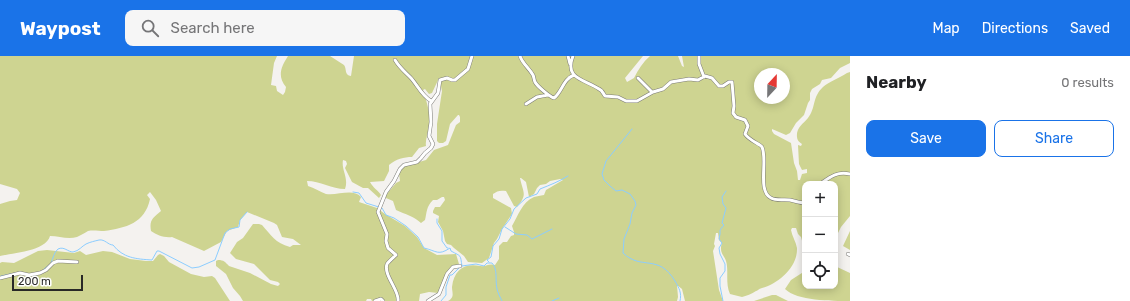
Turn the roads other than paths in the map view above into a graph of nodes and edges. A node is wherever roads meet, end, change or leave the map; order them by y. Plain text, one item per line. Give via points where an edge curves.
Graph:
1 (472, 56) edge
2 (520, 56) edge
3 (568, 56) edge
4 (573, 56) edge
5 (699, 56) edge
6 (395, 60) dead end
7 (570, 66) junction
8 (574, 75) junction
9 (704, 77) junction
10 (638, 78) dead end
11 (652, 92) junction
12 (548, 95) junction
13 (431, 101) junction
14 (526, 104) dead end
15 (850, 174) edge
16 (825, 181) edge
17 (802, 202) edge
18 (77, 262) dead end
19 (460, 266) dead end
20 (0, 278) edge
21 (375, 301) edge
22 (383, 301) edge
23 (398, 301) edge
24 (428, 301) edge

1 - 13 street via 468,69 457,79 440,80 436,97
2 - 12 street via 535,82
3 - 7 street
4 - 7 street
5 - 9 street
6 - 13 street via 424,97
7 - 8 street
8 - 11 street via 600,89 606,96 626,101 638,100
8 - 12 street via 564,83 555,98
9 - 11 street via 698,80 671,82 663,89
9 - 17 street via 712,78 719,86 728,82 733,84 733,113 745,120 748,126 745,134 762,148 763,183 769,197
10 - 11 street
12 - 14 street via 537,97
13 - 23 street via 430,136 433,144 417,162 404,165 400,169 378,212 387,234 388,248 396,255 387,266
15 - 16 street via 834,175
18 - 20 street via 58,261 40,273 20,273
19 - 24 street via 453,267 447,274 439,294
21 - 22 street

